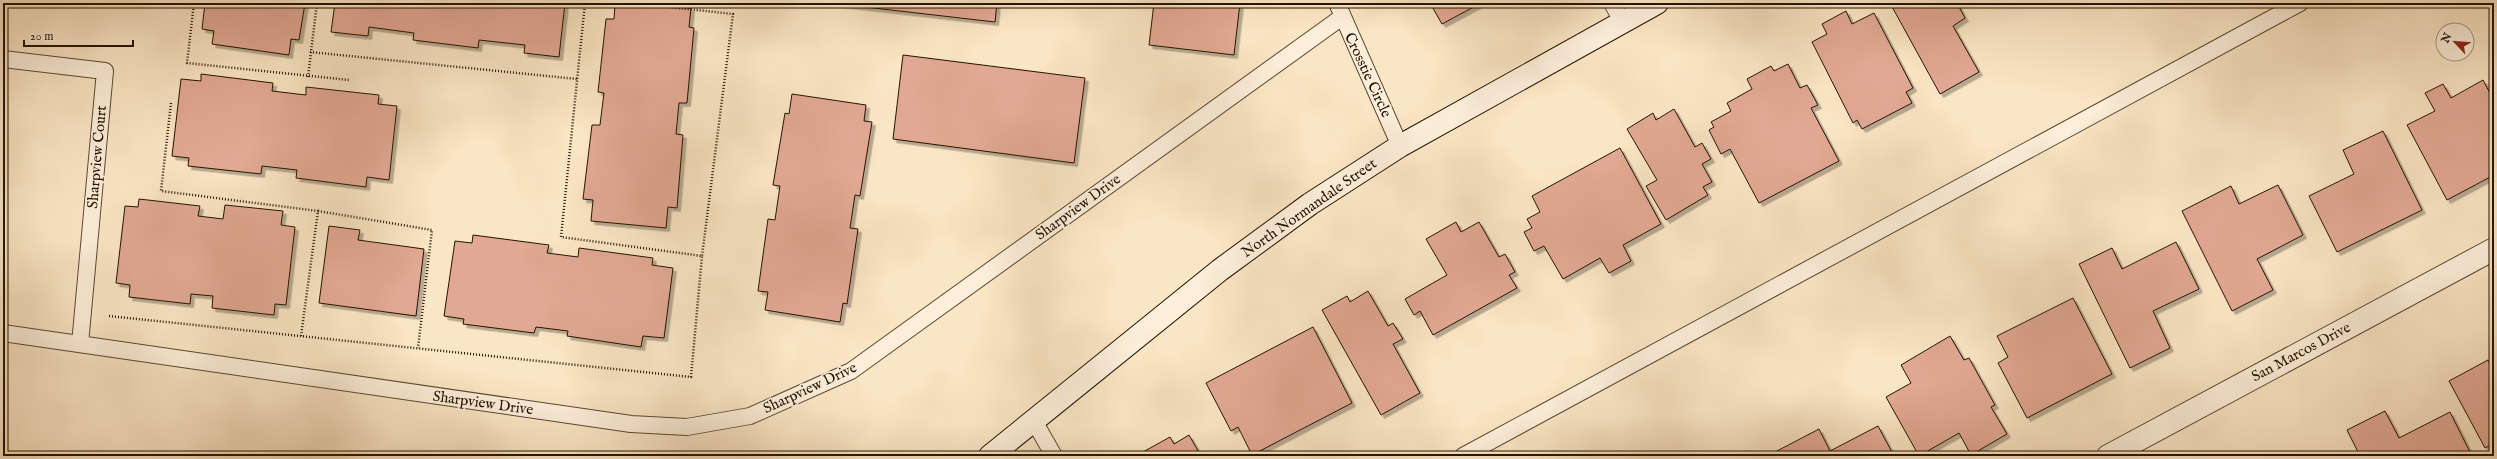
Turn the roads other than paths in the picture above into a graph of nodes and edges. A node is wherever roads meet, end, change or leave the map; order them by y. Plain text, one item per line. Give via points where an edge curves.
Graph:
1 (1657, 3) edge
2 (2300, 3) edge
3 (1339, 10) edge
4 (1617, 12) edge
5 (3, 59) edge
6 (1400, 146) junction
7 (2494, 248) edge
8 (3, 333) edge
9 (80, 344) junction
10 (1034, 421) junction
11 (990, 456) edge
12 (1054, 456) edge
13 (1463, 456) edge
14 (2108, 456) edge

1 - 4 street, North Normandale Street
2 - 13 lane
3 - 6 lane, Crosstie Circle
3 - 9 lane, Sharpview Drive via 851,371 750,416 687,427 631,424
4 - 6 street, North Normandale Street
5 - 9 lane, Sharpview Court via 105,71
6 - 10 street, North Normandale Street via 1310,204 1220,270
7 - 14 street, San Marcos Drive
8 - 9 lane
10 - 11 street, North Normandale Street
10 - 12 lane

